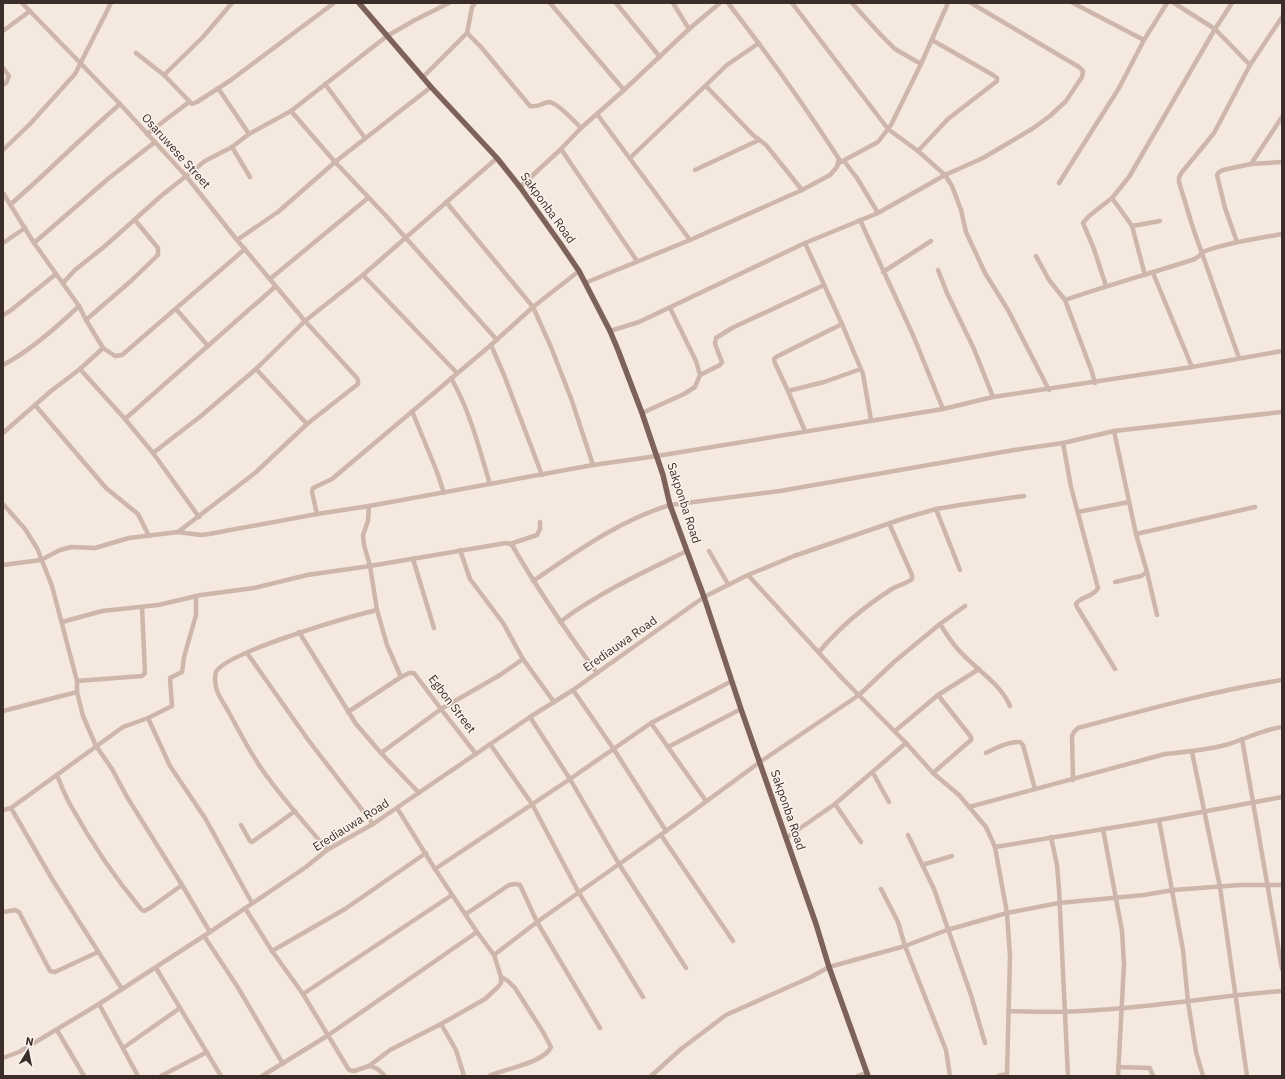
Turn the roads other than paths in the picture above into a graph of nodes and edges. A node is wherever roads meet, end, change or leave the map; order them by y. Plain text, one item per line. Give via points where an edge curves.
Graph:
1 (22, 3) edge
2 (111, 3) edge
3 (232, 3) edge
4 (334, 3) edge
5 (359, 3) edge
6 (449, 3) edge
7 (550, 3) edge
8 (616, 3) edge
9 (673, 3) edge
10 (720, 3) edge
11 (728, 3) edge
12 (792, 3) edge
13 (852, 3) edge
14 (948, 3) edge
15 (971, 3) edge
16 (1073, 3) edge
17 (1167, 3) edge
18 (1174, 3) edge
19 (1232, 3) edge
20 (472, 4) edge
21 (30, 11) junction
22 (1282, 17) edge
23 (689, 29) junction
24 (1215, 29) junction
25 (3, 31) edge
26 (466, 33) junction
27 (387, 36) junction
28 (932, 40) junction
29 (1144, 40) junction
30 (759, 43) junction
31 (136, 53) dead end
32 (660, 57) junction
33 (921, 64) junction
34 (81, 65) junction
35 (1250, 65) junction
36 (3, 68) edge
37 (164, 75) junction
38 (423, 77) junction
39 (325, 84) junction
40 (3, 85) edge
41 (706, 86) junction
42 (432, 87) junction
43 (218, 88) junction
44 (624, 90) junction
45 (189, 102) junction
46 (120, 104) junction
47 (291, 111) junction
48 (597, 114) junction
49 (1282, 117) edge
50 (581, 128) junction
51 (888, 129) junction
52 (147, 134) junction
53 (249, 134) junction
54 (753, 135) junction
55 (365, 138) junction
56 (759, 140) junction
57 (155, 142) junction
58 (751, 143) junction
59 (232, 147) junction
60 (561, 149) junction
61 (3, 150) edge
62 (918, 151) junction
63 (497, 158) junction
64 (630, 158) junction
65 (335, 162) junction
66 (841, 162) junction
67 (1282, 162) edge
68 (1251, 164) junction
69 (695, 170) dead end
70 (945, 175) junction
71 (186, 176) junction
72 (250, 177) dead end
73 (1059, 184) dead end
74 (520, 187) junction
75 (802, 190) junction
76 (3, 193) edge
77 (368, 198) junction
78 (1112, 198) junction
79 (446, 202) junction
80 (11, 204) junction
81 (878, 213) junction
82 (135, 220) junction
83 (860, 220) junction
84 (1160, 220) dead end
85 (1132, 226) junction
86 (25, 228) junction
87 (1282, 234) edge
88 (405, 238) junction
89 (237, 240) junction
90 (690, 240) junction
91 (931, 242) dead end
92 (1237, 242) junction
93 (3, 243) edge
94 (34, 243) junction
95 (805, 243) junction
96 (245, 249) junction
97 (1202, 252) junction
98 (1036, 256) dead end
99 (637, 261) junction
100 (938, 270) dead end
101 (579, 271) junction
102 (883, 272) junction
103 (1153, 273) junction
104 (56, 274) junction
105 (363, 275) junction
106 (1145, 275) junction
107 (270, 280) junction
108 (63, 283) junction
109 (585, 283) junction
110 (824, 285) junction
111 (276, 286) junction
112 (1106, 286) junction
113 (1065, 300) junction
114 (78, 306) junction
115 (533, 307) junction
116 (670, 308) junction
117 (176, 309) junction
118 (3, 315) edge
119 (86, 320) junction
120 (305, 321) junction
121 (842, 324) junction
122 (610, 331) junction
123 (497, 340) junction
124 (491, 345) junction
125 (208, 346) junction
126 (103, 348) junction
127 (1282, 351) edge
128 (1239, 358) junction
129 (3, 365) edge
130 (1192, 367) junction
131 (80, 369) junction
132 (256, 369) junction
133 (861, 369) junction
134 (457, 373) junction
135 (700, 374) junction
136 (451, 378) junction
137 (1095, 383) junction
138 (1049, 390) junction
139 (788, 391) junction
140 (993, 397) junction
141 (35, 405) junction
142 (943, 409) junction
143 (412, 411) junction
144 (1282, 412) edge
145 (642, 413) junction
146 (125, 419) junction
147 (871, 420) junction
148 (307, 424) junction
149 (805, 431) junction
150 (1114, 431) junction
151 (3, 433) edge
152 (1063, 443) junction
153 (153, 453) junction
154 (657, 456) junction
155 (593, 465) junction
156 (542, 475) junction
157 (490, 484) junction
158 (444, 493) junction
159 (1024, 496) dead end
160 (1129, 502) junction
161 (3, 504) edge
162 (670, 505) junction
163 (369, 506) junction
164 (1255, 507) dead end
165 (936, 509) junction
166 (1078, 512) junction
167 (317, 514) junction
168 (199, 517) junction
169 (540, 522) dead end
170 (889, 523) junction
171 (178, 532) junction
172 (1136, 534) junction
173 (149, 536) junction
174 (510, 544) junction
175 (460, 550) junction
176 (709, 550) dead end
177 (687, 551) junction
178 (413, 559) junction
179 (41, 560) junction
180 (3, 565) edge
181 (370, 566) junction
182 (960, 570) dead end
183 (1147, 572) junction
184 (748, 574) junction
185 (533, 581) junction
186 (1115, 582) dead end
187 (728, 584) junction
188 (196, 596) junction
189 (704, 597) junction
190 (965, 606) dead end
191 (142, 607) junction
192 (377, 610) junction
193 (1157, 615) dead end
194 (62, 622) junction
195 (560, 622) junction
196 (940, 624) junction
197 (434, 628) dead end
198 (299, 632) junction
199 (818, 652) junction
200 (247, 653) junction
201 (523, 659) junction
202 (979, 669) junction
203 (1115, 669) dead end
204 (597, 673) junction
205 (401, 677) junction
206 (1282, 680) edge
207 (77, 681) junction
208 (732, 681) junction
209 (573, 690) junction
210 (77, 692) junction
211 (859, 695) junction
212 (938, 695) junction
213 (554, 702) junction
214 (1010, 706) dead end
215 (441, 709) junction
216 (740, 709) junction
217 (3, 711) edge
218 (348, 712) junction
219 (530, 717) junction
220 (148, 718) junction
221 (651, 723) junction
222 (1282, 727) edge
223 (895, 731) junction
224 (1242, 739) junction
225 (906, 743) junction
226 (490, 744) junction
227 (96, 746) junction
228 (668, 747) junction
229 (613, 748) junction
230 (1192, 752) junction
231 (381, 753) junction
232 (986, 753) dead end
233 (476, 754) junction
234 (760, 762) junction
235 (873, 773) junction
236 (933, 773) junction
237 (57, 775) junction
238 (570, 779) junction
239 (1074, 780) junction
240 (1035, 789) junction
241 (419, 793) junction
242 (1282, 797) edge
243 (706, 801) junction
244 (889, 802) dead end
245 (1253, 803) junction
246 (532, 804) junction
247 (835, 804) junction
248 (969, 807) junction
249 (11, 808) junction
250 (397, 808) junction
251 (3, 810) edge
252 (295, 811) junction
253 (1205, 812) junction
254 (1159, 820) junction
255 (373, 824) junction
256 (241, 825) dead end
257 (1103, 829) junction
258 (666, 831) junction
259 (661, 835) junction
260 (908, 835) dead end
261 (786, 838) junction
262 (1051, 838) junction
263 (861, 842) dead end
264 (995, 847) junction
265 (327, 850) junction
266 (426, 853) junction
267 (952, 856) dead end
268 (619, 864) junction
269 (922, 865) junction
270 (435, 869) junction
271 (1266, 884) junction
272 (182, 885) junction
273 (1282, 885) edge
274 (1220, 887) junction
275 (881, 888) dead end
276 (1173, 890) junction
277 (579, 893) junction
278 (452, 895) junction
279 (1115, 898) junction
280 (252, 903) junction
281 (1060, 903) junction
282 (245, 908) junction
283 (3, 912) edge
284 (1007, 913) junction
285 (466, 914) junction
286 (537, 922) junction
287 (947, 930) junction
288 (210, 932) junction
289 (477, 932) junction
290 (204, 936) junction
291 (734, 941) dead end
292 (905, 946) junction
293 (272, 951) junction
294 (98, 952) junction
295 (494, 955) junction
296 (829, 967) junction
297 (156, 968) junction
298 (686, 968) dead end
299 (1282, 969) edge
300 (501, 977) junction
301 (122, 989) junction
302 (1282, 991) edge
303 (303, 994) junction
304 (1236, 995) junction
305 (643, 997) dead end
306 (1188, 1002) junction
307 (99, 1004) junction
308 (180, 1008) junction
309 (1122, 1008) junction
310 (1008, 1011) junction
311 (1064, 1012) junction
312 (441, 1024) junction
313 (600, 1028) dead end
314 (57, 1030) junction
315 (327, 1036) junction
316 (984, 1043) dead end
317 (123, 1048) junction
318 (207, 1052) junction
319 (3, 1058) edge
320 (283, 1064) junction
321 (369, 1066) junction
322 (1118, 1067) junction
323 (867, 1074) edge
324 (83, 1076) edge
325 (138, 1076) edge
326 (161, 1076) edge
327 (221, 1076) edge
328 (262, 1076) edge
329 (384, 1076) edge
330 (464, 1076) edge
331 (489, 1076) edge
332 (651, 1076) edge
333 (858, 1076) edge
334 (950, 1076) edge
335 (998, 1076) edge
336 (1068, 1076) edge
337 (1118, 1076) edge
338 (1153, 1076) edge
339 (1202, 1076) edge
340 (1247, 1076) edge

1 - 21 street, Osaruwese Street
2 - 34 street
3 - 37 street
4 - 43 street
5 - 27 main road, Sakponba Road
6 - 27 street
7 - 44 street
8 - 32 street
9 - 23 street
10 - 23 street
11 - 30 street
12 - 51 street
13 - 33 street via 895,49
14 - 28 street
15 - 70 street via 1079,67 1083,71 1082,78 1066,101 1050,116 983,158
16 - 29 street
17 - 29 street
18 - 24 street
19 - 24 street
20 - 26 street
21 - 25 street
21 - 34 street, Osaruwese Street
22 - 35 street
23 - 32 street
24 - 35 street
24 - 78 street via 1129,177
26 - 38 street
26 - 50 street via 481,47 530,106 552,103
27 - 38 main road, Sakponba Road
27 - 39 street
28 - 33 street
28 - 62 street via 993,75 997,81 948,119
29 - 73 street via 1119,88
30 - 41 street via 727,65
30 - 66 street
31 - 37 street
32 - 44 street
33 - 51 street
34 - 46 street, Osaruwese Street
34 - 61 street via 30,124
35 - 97 street via 1214,133 1179,177
36 - 40 street via 9,76
37 - 45 street
38 - 42 main road, Sakponba Road
39 - 47 street
39 - 55 street
41 - 54 street
41 - 64 street
42 - 55 street
42 - 63 main road, Sakponba Road
43 - 45 street via 197,102
43 - 53 street
44 - 48 street
45 - 52 street
46 - 52 street, Osaruwese Street
46 - 80 street
47 - 53 street
47 - 65 street
48 - 50 street
48 - 64 street
49 - 68 street
50 - 60 street
51 - 62 street
51 - 66 street via 878,142
52 - 57 street, Osaruwese Street
53 - 59 street
54 - 56 street
54 - 58 street
55 - 65 street
56 - 58 street
56 - 75 street
57 - 71 street, Osaruwese Street
57 - 94 street
58 - 69 street
59 - 71 street via 204,162
59 - 72 street
60 - 74 street
60 - 99 street
62 - 70 street
63 - 74 main road, Sakponba Road
63 - 79 street
64 - 90 street
65 - 77 street
65 - 89 street via 278,212
66 - 75 street via 830,175
66 - 81 street via 857,178
67 - 68 street
68 - 92 street via 1223,170 1217,175
70 - 81 street
70 - 138 street via 952,186 966,232 985,273 1008,310
71 - 82 street
71 - 89 street, Osaruwese Street
74 - 101 main road, Sakponba Road
75 - 90 street
76 - 80 street
77 - 88 street
77 - 107 street
78 - 85 street
78 - 112 street via 1083,223
79 - 88 street
79 - 115 street
80 - 86 street
81 - 83 street
82 - 108 street
82 - 119 street via 158,248 158,255
83 - 95 street
83 - 102 street
84 - 85 street
85 - 106 street
86 - 93 street
86 - 94 street
87 - 92 street
88 - 105 street
88 - 123 street
89 - 96 street, Osaruwese Street
90 - 99 street
91 - 102 street
92 - 97 street
94 - 104 street
95 - 110 street
95 - 116 street
96 - 107 street, Osaruwese Street
96 - 117 street
97 - 103 street via 1195,259
97 - 128 street
98 - 113 street via 1049,280
99 - 109 street
100 - 140 street
101 - 109 main road, Sakponba Road
101 - 115 street
102 - 142 street
103 - 106 street
103 - 130 street
104 - 108 street
104 - 118 street
105 - 120 street
105 - 134 street
106 - 112 street
107 - 111 street, Osaruwese Street
108 - 114 street
109 - 122 main road, Sakponba Road
110 - 121 street
110 - 135 street via 716,338 715,344 722,362
111 - 120 street, Osaruwese Street
111 - 125 street
112 - 113 street
113 - 137 street
114 - 119 street
114 - 129 street via 14,360
115 - 123 street
115 - 155 street via 572,401
116 - 122 street
116 - 135 street
117 - 125 street
117 - 126 street via 122,355 114,356
119 - 126 street
120 - 132 street
120 - 148 street, Osaruwese Street via 358,381 358,384
121 - 133 street
121 - 139 street via 774,359
122 - 145 main road, Sakponba Road
123 - 124 street
124 - 134 street
124 - 156 street
125 - 146 street
126 - 131 street
127 - 128 street
128 - 130 street
130 - 137 street
131 - 141 street
131 - 146 street
132 - 148 street
132 - 153 street
133 - 139 street
133 - 147 street
134 - 136 street
135 - 145 street via 695,387
136 - 143 street
136 - 157 street via 468,414
137 - 138 street
138 - 140 street
139 - 149 street
140 - 142 street
141 - 151 street
141 - 173 street via 106,488 138,514
142 - 147 street
143 - 158 street
143 - 167 street via 332,479 313,488
144 - 150 street
145 - 154 main road, Sakponba Road
146 - 153 street
147 - 149 street
148 - 168 street via 255,473
149 - 154 street
150 - 152 street
150 - 160 street
152 - 162 street via 780,491
152 - 166 street
153 - 168 street
154 - 155 street
154 - 162 main road, Sakponba Road
155 - 156 street
156 - 157 street
157 - 158 street
158 - 163 street
159 - 165 street, Erediauwa Road
160 - 166 street
160 - 172 street
161 - 179 street via 33,542
162 - 177 main road, Sakponba Road
162 - 185 street via 612,531
163 - 167 street
163 - 181 street via 368,521 363,535
164 - 172 street
165 - 170 street, Erediauwa Road
165 - 182 street
166 - 203 street via 1098,588 1076,604
167 - 171 street via 209,534
168 - 171 street
169 - 174 street via 537,535
170 - 184 street, Erediauwa Road
170 - 199 street via 912,579 894,587 864,608
171 - 173 street
172 - 183 street
173 - 179 street via 129,538 95,548 71,547
174 - 175 street
174 - 185 street
175 - 178 street
175 - 201 street via 470,579 503,622
176 - 187 street
177 - 189 main road, Sakponba Road
177 - 195 street via 630,579
178 - 181 street
178 - 197 street
179 - 180 street
179 - 194 street via 52,586
181 - 188 street via 307,574 254,588
181 - 192 street
183 - 186 street via 1141,576
183 - 193 street
184 - 187 street, Erediauwa Road
184 - 199 street
185 - 195 street
187 - 189 street, Erediauwa Road
188 - 191 street
188 - 220 street via 196,615 182,672 170,678 172,706
189 - 204 street, Erediauwa Road
189 - 208 main road, Sakponba Road
190 - 196 street
191 - 194 street via 102,611
191 - 207 street via 145,673 142,676
192 - 198 street
192 - 205 street via 387,645
194 - 207 street
195 - 204 street
196 - 202 street via 956,648
196 - 211 street
198 - 200 street
198 - 218 street
199 - 211 street
200 - 252 street via 224,664 216,671 216,688 268,779
200 - 255 street via 309,741
201 - 213 street
201 - 215 street
202 - 212 street
202 - 214 street via 1006,696
204 - 209 street, Erediauwa Road
205 - 215 street, Egbon Street via 414,673
205 - 218 street
206 - 239 street via 1246,686 1078,728 1072,736
207 - 210 street
208 - 216 main road, Sakponba Road
208 - 221 street
209 - 213 street, Erediauwa Road
209 - 229 street
210 - 217 street
210 - 227 street via 82,716
211 - 223 street
211 - 234 street
212 - 223 street
212 - 236 street via 971,740
213 - 219 street, Erediauwa Road
215 - 231 street
215 - 233 street, Egbon Street
216 - 228 street
216 - 234 main road, Sakponba Road
218 - 231 street
219 - 226 street, Erediauwa Road
219 - 238 street
220 - 227 street via 123,727
220 - 280 street via 170,766 205,818
221 - 228 street
221 - 229 street
222 - 224 street
223 - 225 street
224 - 230 street via 1231,744
224 - 245 street
225 - 235 street
225 - 236 street
226 - 233 street, Erediauwa Road
226 - 246 street
227 - 237 street
227 - 272 street
228 - 243 street
229 - 238 street
229 - 258 street
230 - 239 street via 1165,754
230 - 253 street
231 - 241 street
232 - 240 street via 1016,741 1023,744
233 - 241 street, Erediauwa Road
234 - 243 street
234 - 261 main road, Sakponba Road
235 - 244 street
235 - 247 street
236 - 248 street
237 - 249 street
237 - 272 street via 70,805 88,835 141,910 150,908
238 - 246 street
238 - 268 street
239 - 240 street
240 - 248 street
241 - 250 street, Erediauwa Road
242 - 245 street
243 - 258 street
245 - 253 street
245 - 271 street
246 - 270 street
246 - 277 street
247 - 261 street
247 - 263 street
248 - 264 street via 986,827
249 - 251 street
249 - 294 street
250 - 255 street, Erediauwa Road
250 - 266 street
252 - 256 street via 252,842
252 - 265 street
253 - 254 street
253 - 274 street
254 - 257 street
254 - 276 street
255 - 265 street, Erediauwa Road
257 - 262 street
257 - 279 street
258 - 259 street
259 - 268 street
259 - 291 street
260 - 269 street
261 - 296 main road, Sakponba Road
262 - 264 street
262 - 281 street
264 - 284 street
265 - 280 street, Erediauwa Road via 306,868
266 - 270 street
266 - 293 street via 345,909
267 - 269 street
268 - 277 street
268 - 298 street
269 - 287 street via 934,890
270 - 278 street
271 - 273 street
271 - 274 street
271 - 299 street
272 - 288 street
274 - 276 street
274 - 304 street
275 - 292 street via 898,922
276 - 279 street
276 - 306 street via 1184,950
277 - 286 street
277 - 305 street
278 - 285 street
278 - 303 street
279 - 281 street
279 - 309 street via 1122,931
280 - 282 street, Erediauwa Road
281 - 284 street
281 - 311 street
282 - 288 street, Erediauwa Road
282 - 293 street
283 - 294 street via 19,912 50,971 55,972
284 - 287 street
284 - 310 street via 1010,958
285 - 286 street via 509,885 515,884 520,885
285 - 289 street
286 - 295 street
286 - 313 street
287 - 292 street
287 - 316 street via 971,995
288 - 290 street, Erediauwa Road
289 - 295 street
289 - 315 street
290 - 297 street, Erediauwa Road
290 - 320 street
292 - 296 street
292 - 334 street via 946,1050
293 - 303 street
294 - 301 street
295 - 300 street
296 - 323 main road, Sakponba Road
296 - 332 street via 726,1015 681,1049
297 - 301 street, Erediauwa Road
297 - 308 street
300 - 312 street via 498,988 484,999
300 - 331 street via 515,988 550,1047 543,1056
301 - 307 street, Erediauwa Road
302 - 304 street
303 - 315 street
304 - 306 street
304 - 340 street
306 - 309 street
306 - 339 street
307 - 314 street, Erediauwa Road
307 - 317 street
308 - 317 street
308 - 318 street
309 - 311 street
309 - 322 street
310 - 311 street
310 - 335 street via 1007,1074
311 - 336 street
312 - 321 street via 390,1050
312 - 330 street via 456,1050
314 - 319 street, Erediauwa Road via 19,1052
314 - 324 street
315 - 320 street
315 - 321 street via 349,1070
317 - 325 street
318 - 326 street
318 - 327 street
320 - 328 street
321 - 329 street via 379,1070
322 - 337 street
322 - 338 street via 1150,1068
323 - 333 street

